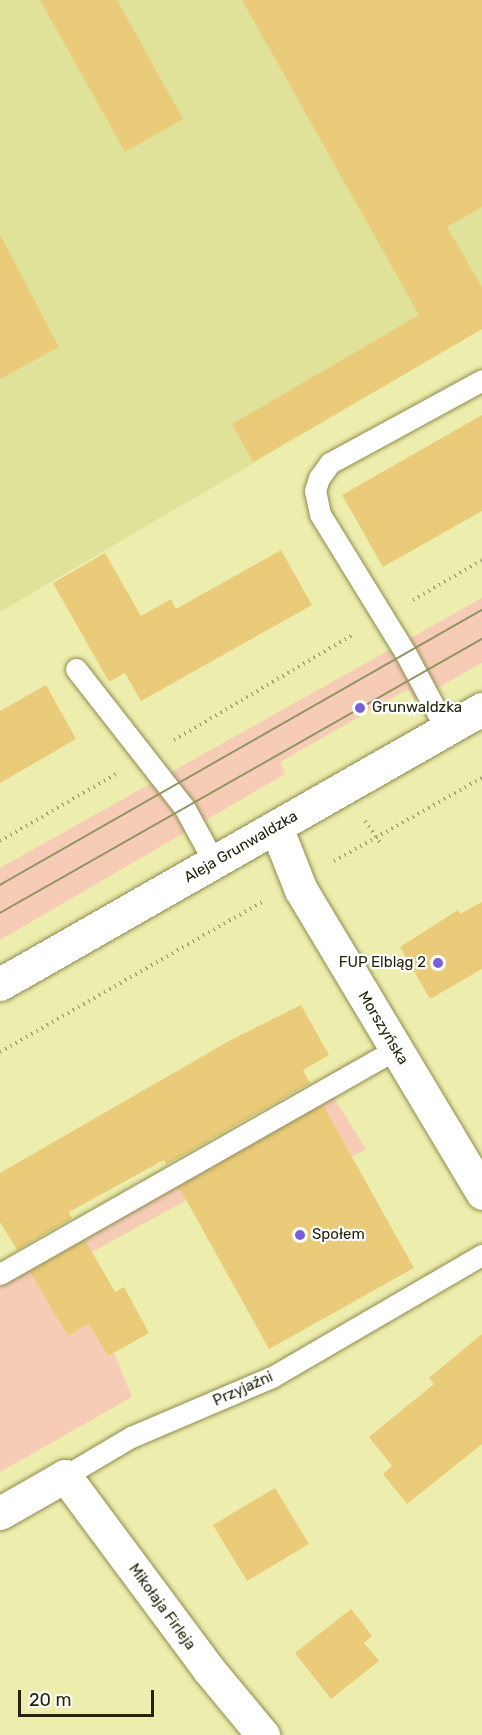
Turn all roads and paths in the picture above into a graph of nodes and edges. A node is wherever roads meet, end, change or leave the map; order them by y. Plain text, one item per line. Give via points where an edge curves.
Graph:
1 (482, 381) edge
2 (481, 562) edge
3 (383, 617) junction
4 (76, 669) dead end
5 (482, 709) edge
6 (446, 729) junction
7 (144, 757) junction
8 (482, 778) edge
9 (276, 827) junction
10 (0, 841) edge
11 (214, 862) junction
12 (297, 882) junction
13 (0, 984) edge
14 (396, 1049) junction
15 (0, 1052) edge
16 (482, 1193) edge
17 (482, 1255) edge
18 (0, 1274) edge
19 (66, 1476) junction
20 (0, 1513) edge
21 (262, 1735) edge

1 - 3 lane via 330,463 319,478 315,491 320,514
2 - 3 path
3 - 6 lane
3 - 7 path
4 - 7 lane
5 - 6 street, Aleja Grunwaldzka
6 - 9 street, Aleja Grunwaldzka
7 - 10 path
7 - 11 lane via 184,807
8 - 12 path
9 - 11 street, Aleja Grunwaldzka
9 - 12 street, Morszyńska
11 - 13 street, Aleja Grunwaldzka
12 - 14 street, Morszyńska
12 - 15 path
14 - 16 street, Morszyńska
14 - 18 lane
17 - 19 lane, Przyjaźni via 272,1377 131,1437
19 - 20 street, Przyjaźni
19 - 21 street, Mikołaja Firleja via 209,1670

